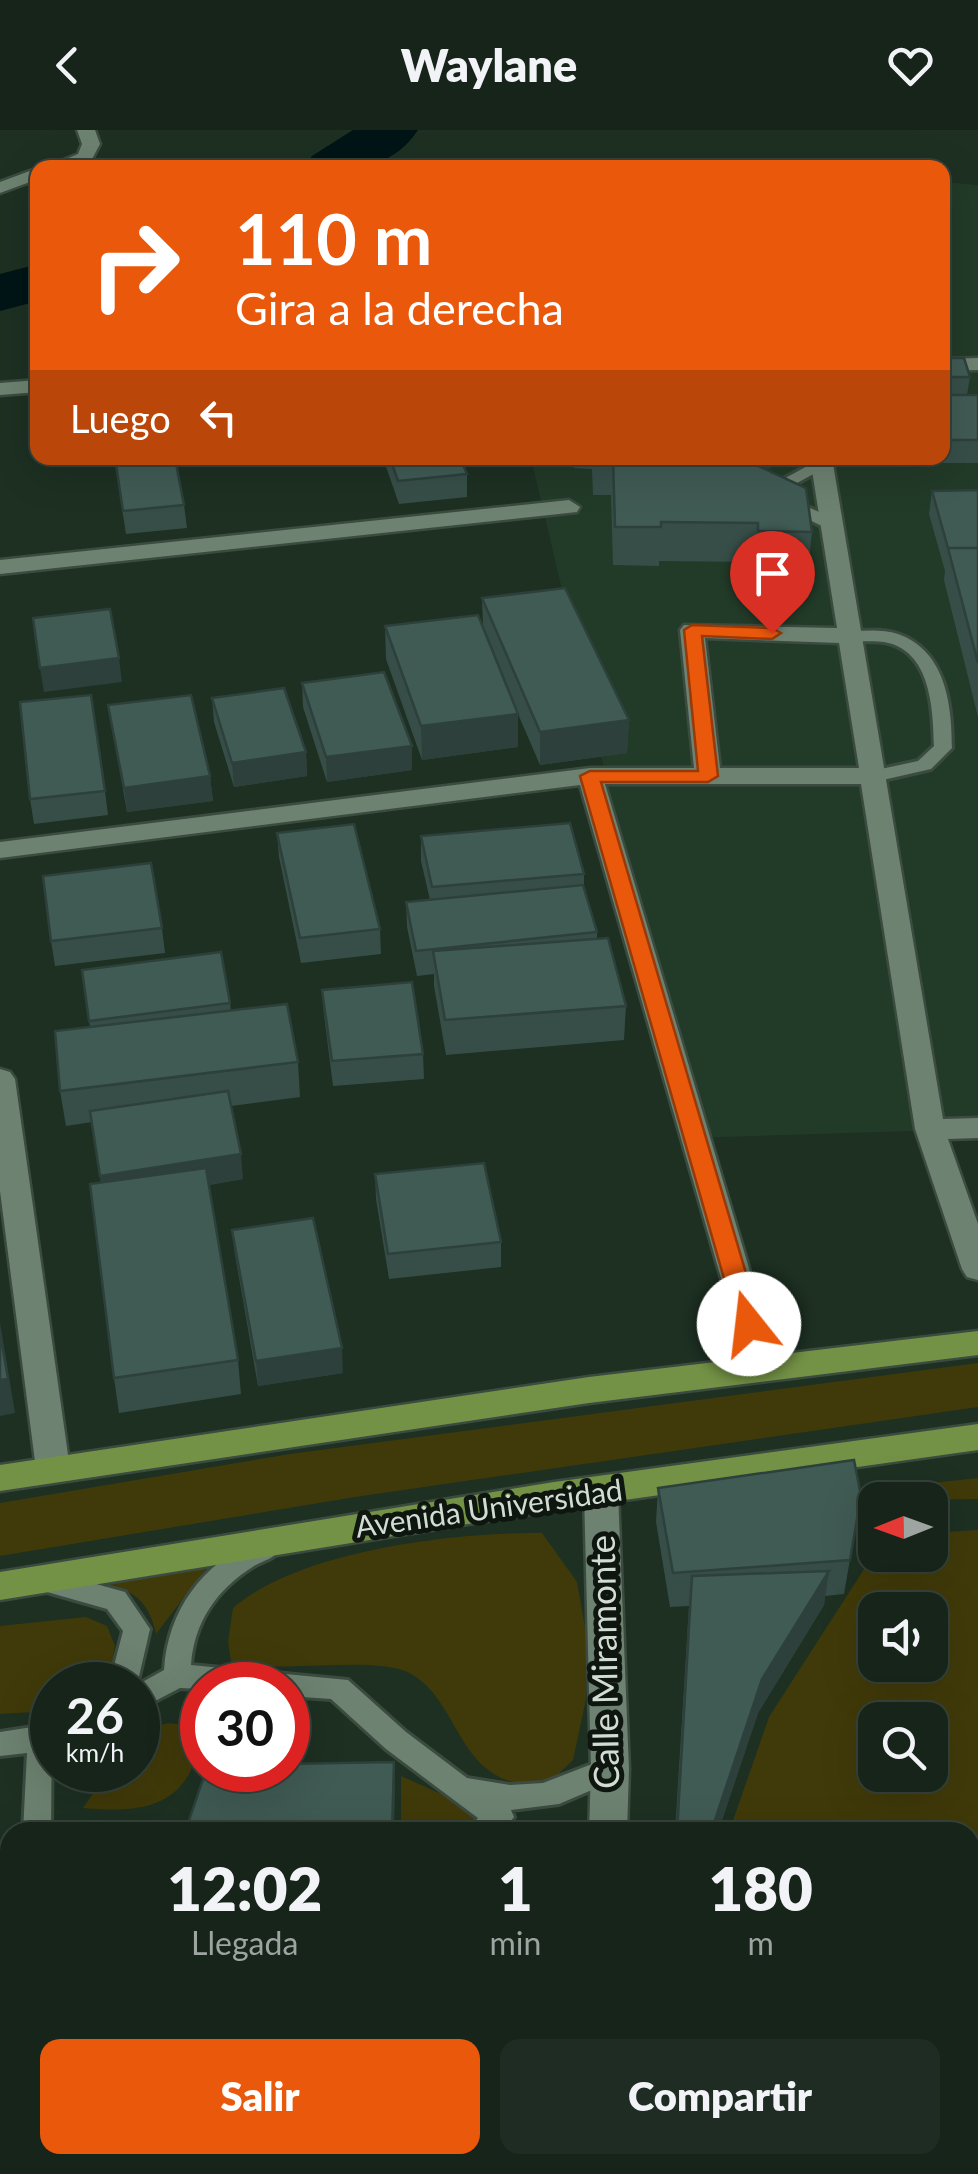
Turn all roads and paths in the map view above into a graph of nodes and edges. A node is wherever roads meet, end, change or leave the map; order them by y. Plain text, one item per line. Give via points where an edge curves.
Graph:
1 (86, 130) edge
2 (75, 160) edge
3 (30, 176) edge
4 (0, 188) edge
5 (950, 364) edge
6 (978, 364) edge
7 (30, 387) edge
8 (0, 389) edge
9 (813, 465) edge
10 (822, 465) edge
11 (569, 507) dead end
12 (832, 524) junction
13 (0, 567) edge
14 (852, 636) junction
15 (590, 776) junction
16 (708, 776) junction
17 (874, 776) junction
18 (0, 850) edge
19 (0, 1080) edge
20 (978, 1128) edge
21 (930, 1129) junction
22 (978, 1269) edge
23 (978, 1343) edge
24 (763, 1369) junction
25 (978, 1437) edge
26 (53, 1470) junction
27 (0, 1478) edge
28 (601, 1492) junction
29 (304, 1537) junction
30 (39, 1580) junction
31 (0, 1586) edge
32 (129, 1662) edge
33 (178, 1676) junction
34 (160, 1686) edge
35 (30, 1740) edge
36 (0, 1744) edge
37 (610, 1768) junction
38 (444, 1780) junction
39 (41, 1792) edge
40 (38, 1822) edge
41 (494, 1822) edge
42 (608, 1822) edge

1 - 2 street via 91,144
3 - 4 street
5 - 6 street
7 - 8 street
9 - 12 lane via 764,494
10 - 12 street
11 - 13 street
12 - 14 street
14 - 16 street via 692,630
14 - 17 street
14 - 17 lane via 893,638 916,652 941,696 943,748 924,765
15 - 16 street
15 - 18 street
15 - 24 street
16 - 17 street
17 - 21 street
19 - 26 street
20 - 21 street
21 - 22 street
23 - 24 highway
24 - 26 highway
25 - 28 highway, Avenida Universidad
26 - 27 highway
28 - 29 highway, Avenida Universidad
28 - 37 street, Calle Miramonte
29 - 30 highway, Avenida Universidad
29 - 33 lane via 248,1554 204,1594 181,1635
30 - 31 highway, Avenida Universidad
30 - 32 lane via 116,1600 137,1629
33 - 34 lane
33 - 38 lane via 338,1688
35 - 36 lane
37 - 38 lane via 563,1794 504,1800
37 - 42 street, Calle Miramonte
38 - 41 lane via 500,1817
39 - 40 lane

